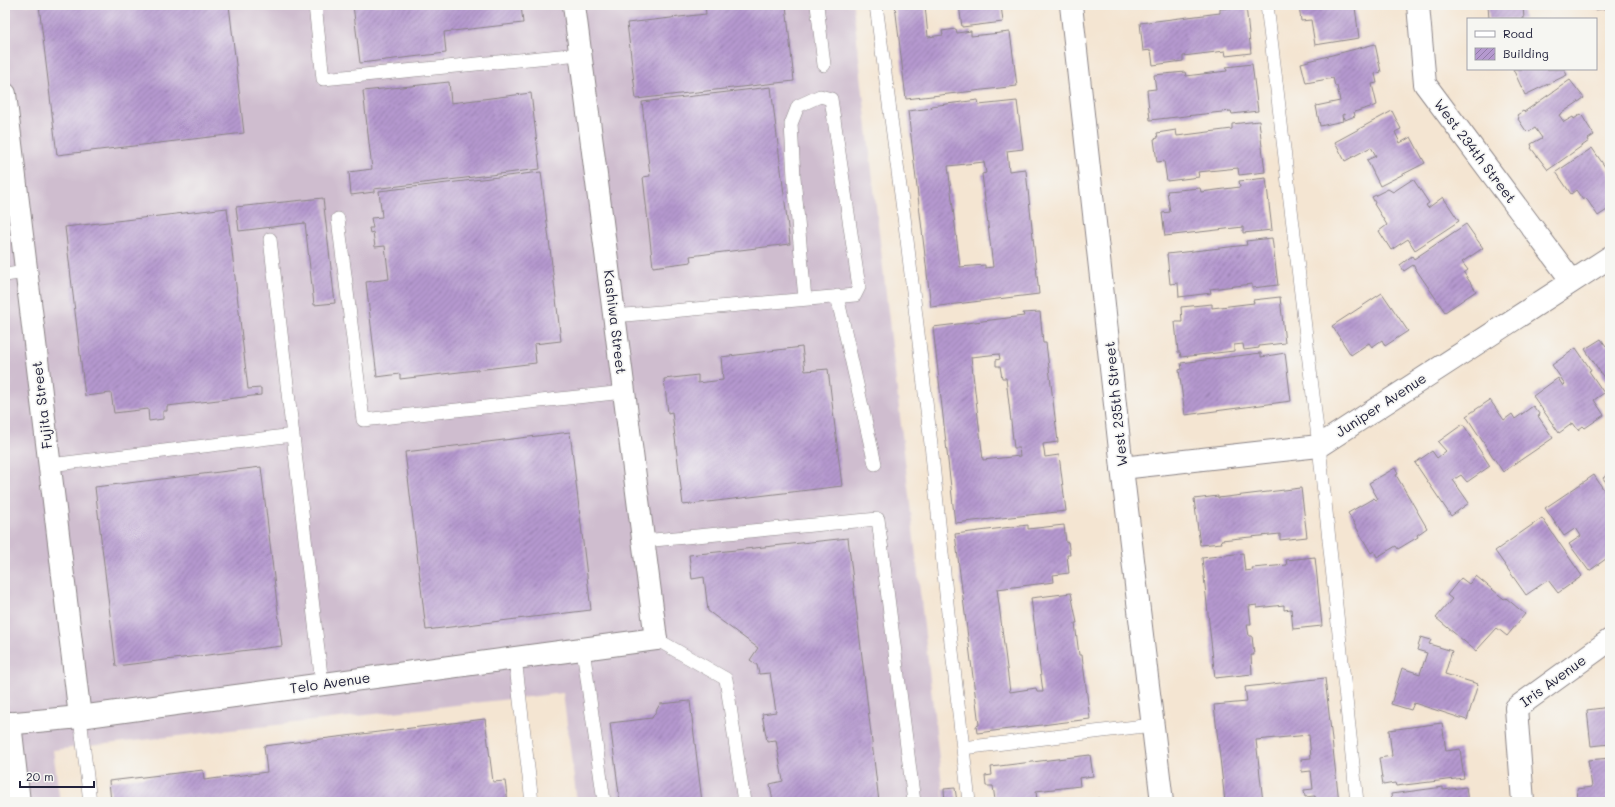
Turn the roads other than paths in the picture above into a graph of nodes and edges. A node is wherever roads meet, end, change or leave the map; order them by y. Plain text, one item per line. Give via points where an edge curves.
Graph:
1 (315, 5) edge
2 (574, 5) edge
3 (817, 5) edge
4 (876, 5) edge
5 (1071, 5) edge
6 (1267, 5) edge
7 (1418, 5) edge
8 (580, 54) junction
9 (824, 65) dead end
10 (5, 94) edge
11 (338, 219) dead end
12 (270, 238) dead end
13 (1610, 257) edge
14 (26, 272) junction
15 (5, 275) edge
16 (1572, 281) junction
17 (838, 296) junction
18 (805, 299) junction
19 (614, 316) junction
20 (624, 392) junction
21 (293, 435) junction
22 (1319, 446) junction
23 (874, 464) dead end
24 (50, 466) junction
25 (1122, 468) junction
26 (643, 542) junction
27 (656, 639) junction
28 (1610, 640) edge
29 (583, 649) junction
30 (515, 658) junction
31 (322, 684) junction
32 (80, 717) junction
33 (7, 723) edge
34 (1152, 725) junction
35 (962, 748) junction
36 (19, 802) edge
37 (90, 802) edge
38 (532, 802) edge
39 (604, 802) edge
40 (744, 802) edge
41 (914, 802) edge
42 (969, 802) edge
43 (1162, 802) edge
44 (1357, 802) edge
45 (1523, 802) edge

1 - 8 lane via 323,78
2 - 8 street, Kashiwa Street
3 - 9 lane
4 - 35 lane via 929,428
5 - 25 street, West 235th Street
6 - 22 lane
7 - 16 street, West 234th Street via 1425,84
8 - 19 street, Kashiwa Street
10 - 14 street, Fujita Street
11 - 20 lane via 363,420
12 - 21 lane
13 - 16 street, Juniper Avenue
14 - 15 lane
14 - 24 street, Fujita Street
16 - 22 street, Juniper Avenue
17 - 18 lane
17 - 18 lane via 855,295 859,287 831,99 820,96 798,106 791,124
17 - 23 lane
18 - 19 lane
19 - 20 street, Kashiwa Street
20 - 26 street, Kashiwa Street
21 - 24 lane
21 - 31 lane
22 - 25 street, Juniper Avenue
22 - 44 lane
24 - 32 street, Fujita Street
25 - 34 street, West 235th Street
26 - 27 street, Kashiwa Street
26 - 41 lane via 878,519
27 - 29 street, Telo Avenue
27 - 40 lane via 726,679
28 - 45 street, Iris Avenue via 1516,708
29 - 30 street, Telo Avenue
29 - 39 lane
30 - 31 street, Telo Avenue
30 - 38 lane
31 - 32 street, Telo Avenue
32 - 33 street, Telo Avenue
32 - 37 lane
33 - 36 street
34 - 35 lane
34 - 43 street, West 235th Street
35 - 42 lane

